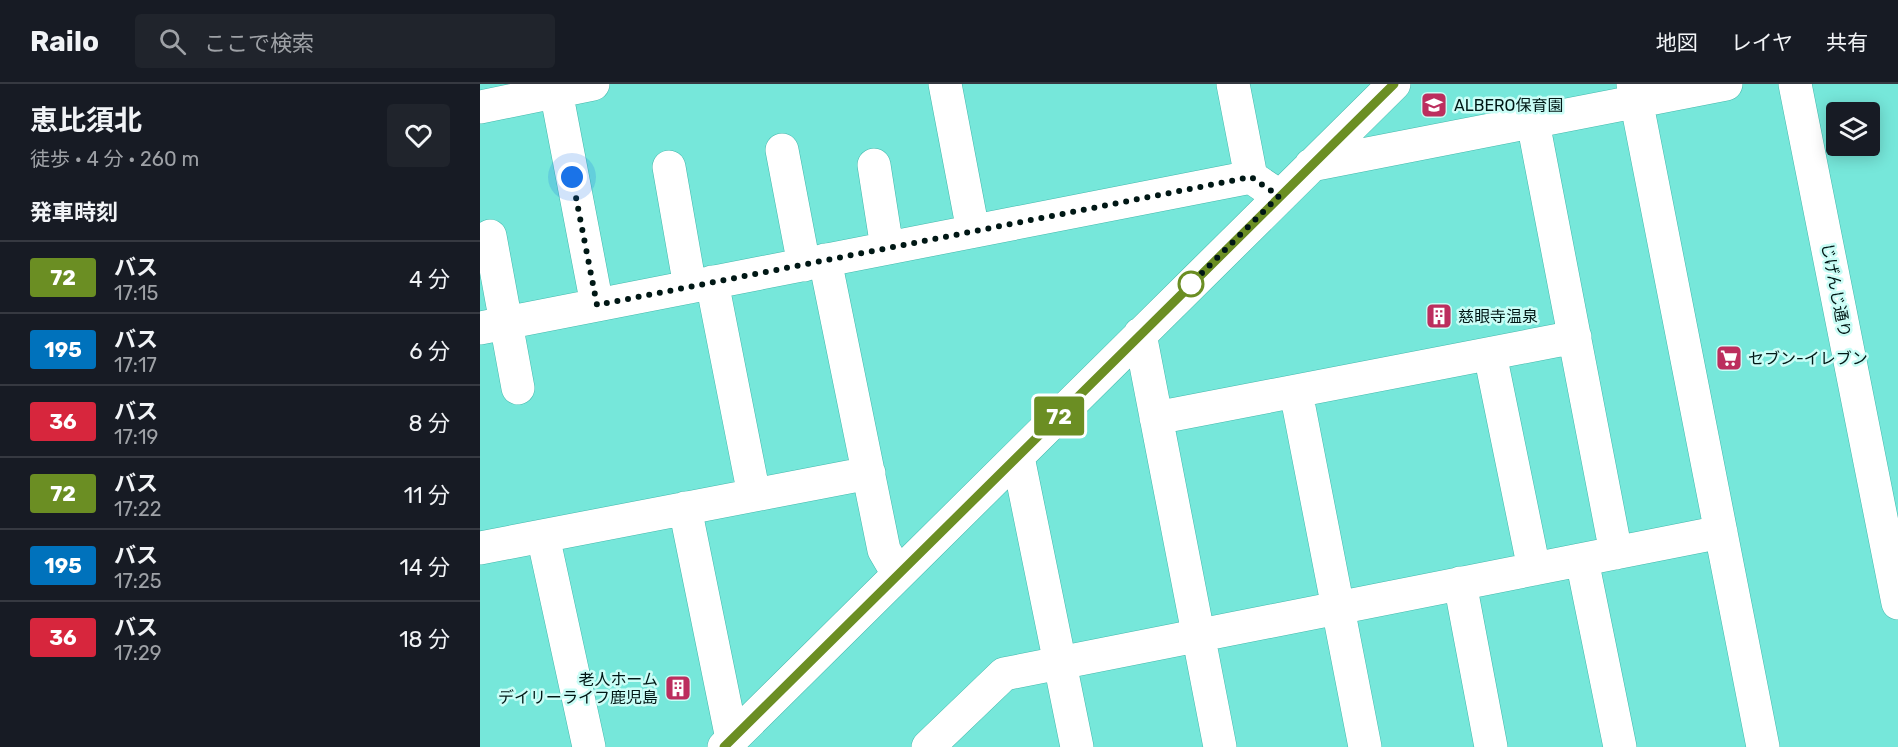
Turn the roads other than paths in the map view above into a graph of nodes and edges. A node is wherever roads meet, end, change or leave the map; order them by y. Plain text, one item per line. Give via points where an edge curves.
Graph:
1 (593, 84) edge
2 (945, 84) edge
3 (1233, 84) edge
4 (1394, 84) edge
5 (1726, 84) edge
6 (1795, 84) edge
7 (556, 91) junction
8 (1635, 93) edge
9 (480, 107) edge
10 (1533, 122) junction
11 (782, 150) dead end
12 (874, 165) dead end
13 (1311, 165) junction
14 (669, 167) dead end
15 (1251, 177) junction
16 (1279, 196) junction
17 (973, 231) junction
18 (490, 236) dead end
19 (887, 248) junction
20 (814, 263) junction
21 (701, 285) junction
22 (597, 305) junction
23 (493, 325) edge
24 (1140, 334) junction
25 (1575, 337) junction
26 (1490, 354) junction
27 (518, 388) dead end
28 (1296, 392) junction
29 (1156, 418) junction
30 (1018, 457) junction
31 (869, 473) junction
32 (753, 495) junction
33 (685, 508) junction
34 (1721, 532) junction
35 (543, 536) junction
36 (480, 548) edge
37 (1616, 553) junction
38 (1582, 560) junction
39 (1534, 569) junction
40 (898, 574) junction
41 (1460, 583) junction
42 (1898, 603) edge
43 (1340, 607) junction
44 (1199, 635) junction
45 (1061, 663) junction
46 (728, 743) edge
47 (589, 747) edge
48 (928, 747) edge
49 (1077, 747) edge
50 (1220, 747) edge
51 (1365, 747) edge
52 (1491, 747) edge
53 (1620, 747) edge
54 (1763, 747) edge

1 - 7 street
2 - 17 street
3 - 15 street
4 - 13 street
5 - 8 street
6 - 42 street, じげんじ通り
7 - 9 street
7 - 22 street
8 - 10 street
8 - 34 street
10 - 13 street
10 - 25 street
11 - 20 street
12 - 19 street
13 - 16 street
14 - 21 street
15 - 16 street
15 - 17 street
16 - 24 street
17 - 19 street
18 - 23 street
19 - 20 street
20 - 21 street
20 - 31 street
21 - 22 street
21 - 32 street
22 - 23 street
23 - 27 street
24 - 29 street
24 - 30 street
25 - 26 street
25 - 37 street
26 - 28 street
26 - 39 street
28 - 29 street
28 - 43 street
29 - 44 street
30 - 40 street
30 - 45 street
31 - 32 street
31 - 40 street via 884,550
32 - 33 street
33 - 35 street
33 - 46 street
34 - 37 street
34 - 54 street
35 - 36 street
35 - 47 street
37 - 38 street
38 - 39 street
38 - 53 street
39 - 41 street
40 - 46 street
41 - 43 street
41 - 52 street
43 - 44 street
43 - 51 street
44 - 45 street
44 - 50 street
45 - 48 street via 1004,674
45 - 49 street

